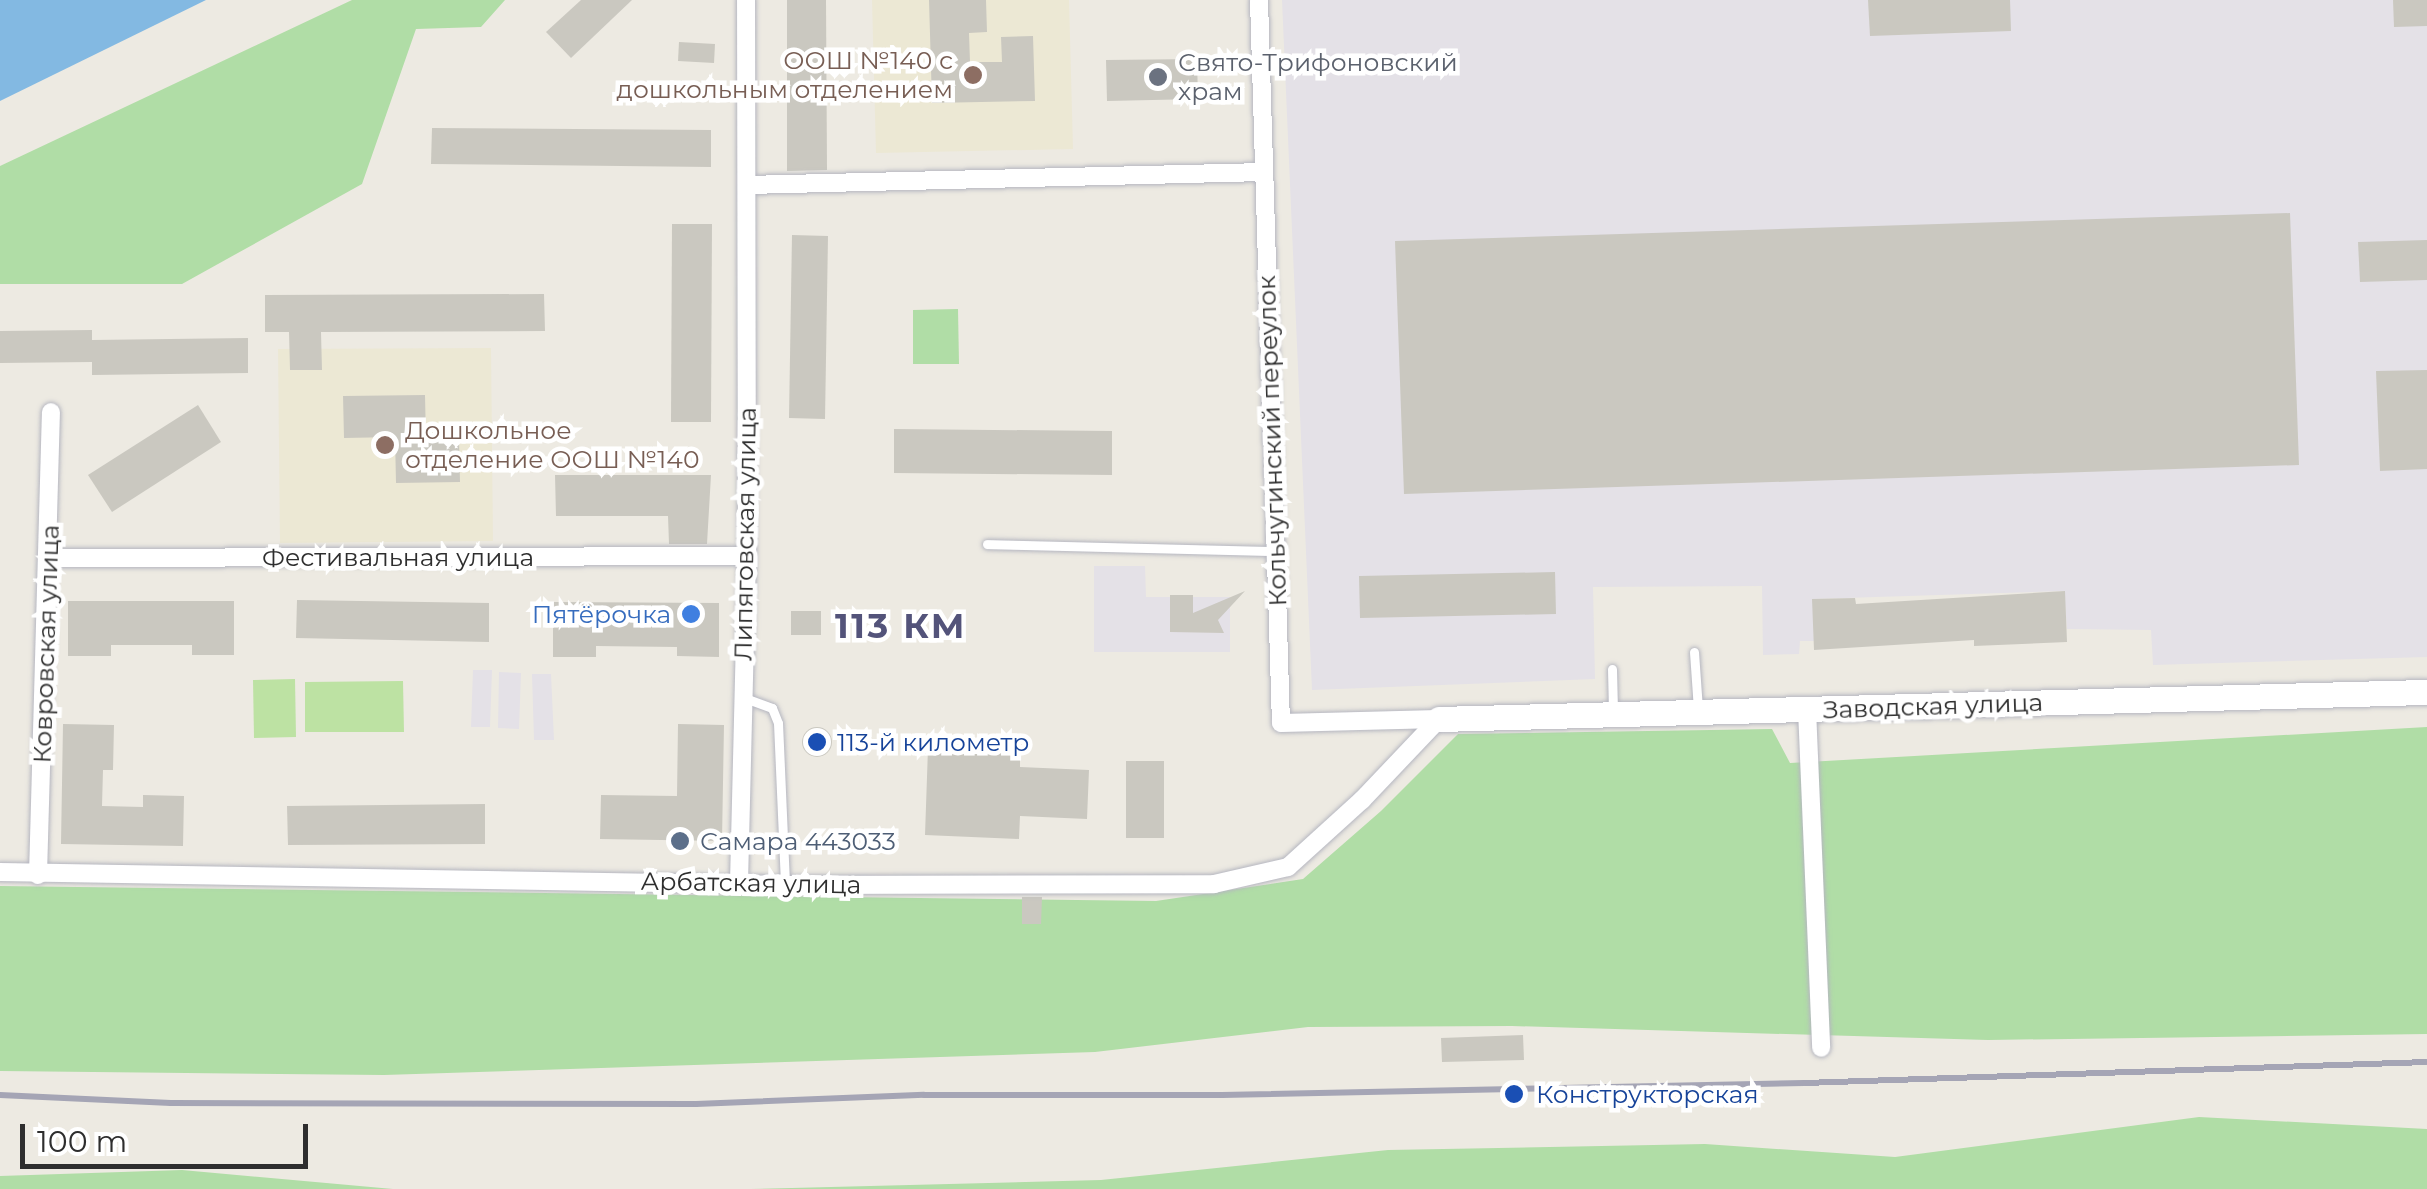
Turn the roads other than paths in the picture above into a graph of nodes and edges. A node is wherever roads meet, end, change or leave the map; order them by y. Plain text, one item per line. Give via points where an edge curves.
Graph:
1 (746, 0) edge
2 (1259, 0) edge
3 (1264, 172) junction
4 (746, 184) junction
5 (51, 412) dead end
6 (987, 544) dead end
7 (1276, 552) junction
8 (747, 556) junction
9 (49, 558) junction
10 (1694, 652) dead end
11 (1612, 668) dead end
12 (2427, 692) edge
13 (742, 697) junction
14 (1808, 710) junction
15 (1698, 712) junction
16 (1613, 714) junction
17 (1439, 719) junction
18 (0, 872) edge
19 (38, 875) junction
20 (739, 883) junction
21 (785, 884) junction
22 (1821, 1048) dead end

1 - 4 street, Липяговская улица
2 - 3 street, Кольчугинский переулок
3 - 4 street
3 - 7 street, Кольчугинский переулок
4 - 8 street, Липяговская улица
5 - 9 street, Ковровская улица
6 - 7 lane
7 - 17 street, Кольчугинский переулок via 1281,723
8 - 9 street, Фестивальная улица
8 - 13 street, Липяговская улица
9 - 19 street, Ковровская улица
10 - 15 lane
11 - 16 lane
12 - 14 street, Заводская улица
13 - 20 street, Липяговская улица
13 - 21 lane via 772,708 778,723
14 - 15 street, Заводская улица
14 - 22 street
15 - 16 street, Заводская улица
16 - 17 street, Заводская улица
17 - 21 street, Арбатская улица via 1288,866 1214,884
18 - 19 street, Арбатская улица
19 - 20 street, Арбатская улица
20 - 21 street, Арбатская улица

